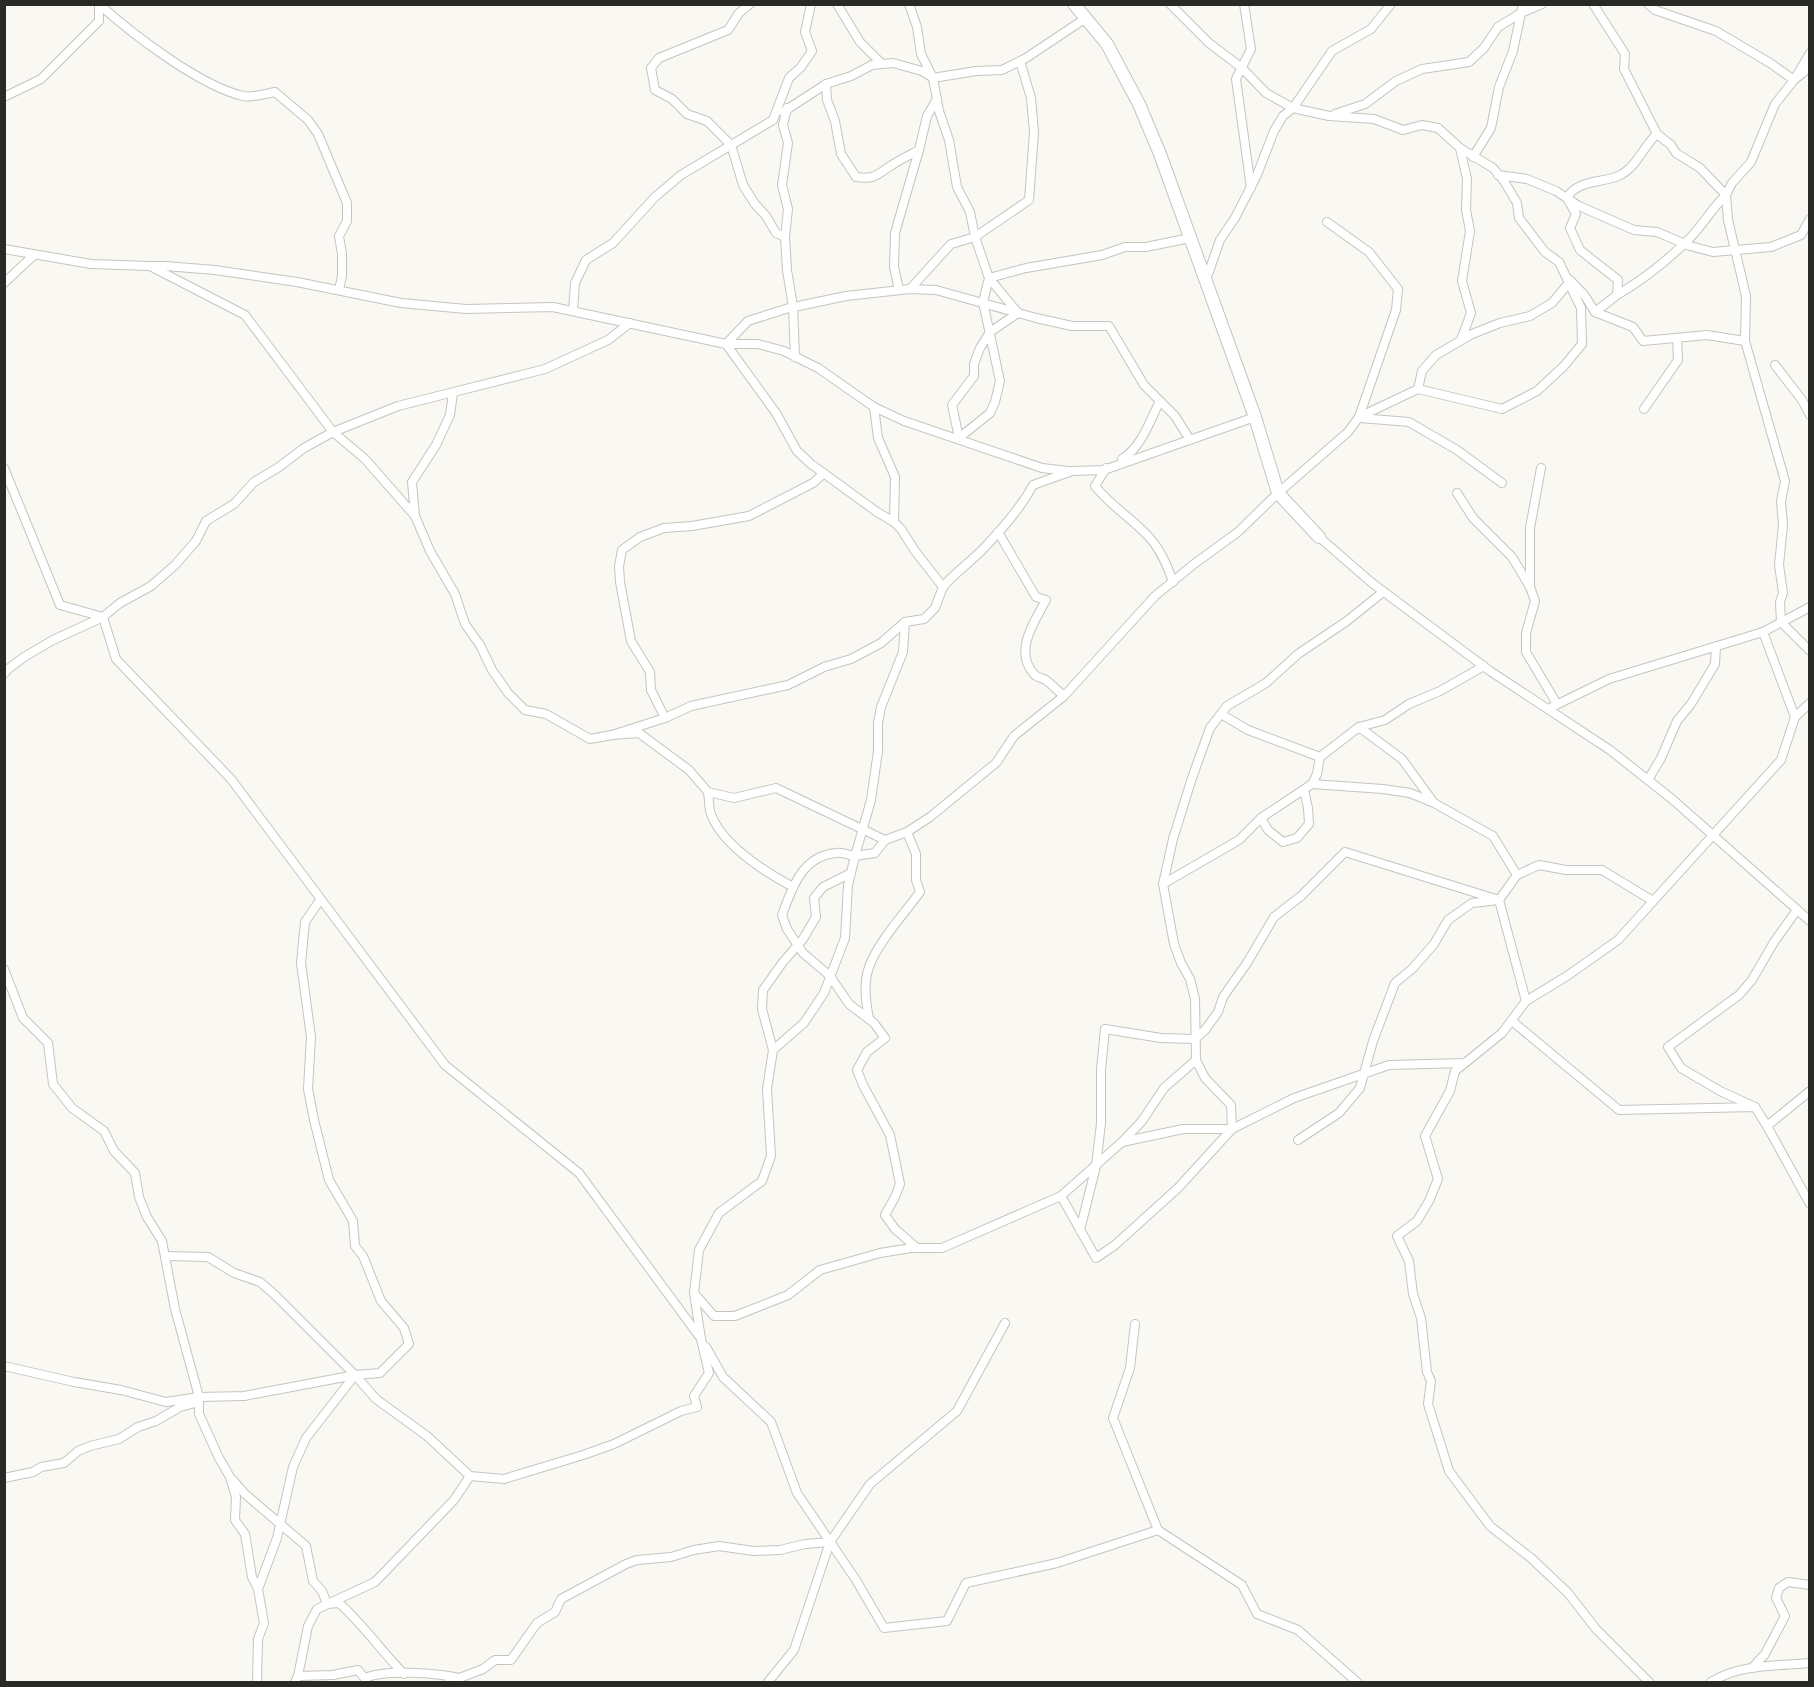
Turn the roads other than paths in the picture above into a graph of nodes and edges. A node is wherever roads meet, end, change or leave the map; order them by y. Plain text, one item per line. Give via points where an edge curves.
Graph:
1 (99, 4) edge
2 (750, 4) edge
3 (811, 4) edge
4 (837, 4) edge
5 (909, 4) edge
6 (1074, 4) edge
7 (1170, 4) edge
8 (1244, 4) edge
9 (1391, 4) edge
10 (1542, 4) edge
11 (1593, 4) edge
12 (1648, 4) edge
13 (1522, 9) edge
14 (1086, 18) junction
15 (1809, 53) edge
16 (1020, 61) junction
17 (882, 64) junction
18 (1809, 67) edge
19 (1242, 68) junction
20 (933, 78) junction
21 (1794, 80) junction
22 (826, 84) junction
23 (4, 97) edge
24 (937, 99) junction
25 (787, 108) junction
26 (1293, 108) junction
27 (1329, 116) junction
28 (773, 120) junction
29 (1657, 134) junction
30 (731, 145) junction
31 (1460, 148) junction
32 (919, 150) junction
33 (1473, 158) junction
34 (1498, 175) junction
35 (1251, 188) junction
36 (1726, 195) junction
37 (1567, 198) junction
38 (1809, 219) edge
39 (1327, 222) dead end
40 (785, 237) junction
41 (975, 237) junction
42 (1190, 238) junction
43 (1685, 244) junction
44 (4, 249) edge
45 (1737, 251) junction
46 (34, 255) junction
47 (150, 266) junction
48 (988, 278) junction
49 (1206, 280) junction
50 (1566, 280) junction
51 (4, 283) edge
52 (910, 288) junction
53 (339, 290) junction
54 (899, 290) junction
55 (1617, 295) junction
56 (983, 302) junction
57 (793, 307) junction
58 (573, 311) junction
59 (1595, 312) junction
60 (1018, 313) junction
61 (630, 323) junction
62 (990, 332) junction
63 (1677, 338) junction
64 (1461, 340) junction
65 (1745, 341) junction
66 (726, 344) junction
67 (795, 357) junction
68 (1775, 365) dead end
69 (1418, 389) junction
70 (453, 393) junction
71 (1160, 401) junction
72 (874, 407) junction
73 (1644, 409) dead end
74 (1809, 415) edge
75 (1255, 417) junction
76 (1359, 417) junction
77 (333, 432) junction
78 (959, 438) junction
79 (1190, 440) junction
80 (4, 468) edge
81 (1541, 468) dead end
82 (1104, 470) junction
83 (1072, 471) junction
84 (824, 473) junction
85 (1502, 483) dead end
86 (1278, 493) junction
87 (1457, 493) dead end
88 (416, 516) junction
89 (894, 522) junction
90 (998, 532) junction
91 (1319, 537) joint
92 (1173, 582) junction
93 (943, 587) junction
94 (1530, 587) junction
95 (1383, 592) junction
96 (1809, 607) edge
97 (103, 617) junction
98 (905, 622) junction
99 (1781, 622) junction
100 (1763, 632) junction
101 (1716, 646) junction
102 (1809, 651) edge
103 (1484, 666) junction
104 (4, 674) edge
105 (1064, 696) junction
106 (1809, 703) edge
107 (1557, 704) junction
108 (1546, 709) junction
109 (1221, 714) junction
110 (1795, 717) junction
111 (665, 718) junction
112 (1359, 727) junction
113 (612, 735) junction
114 (1320, 757) junction
115 (1648, 780) junction
116 (1312, 784) junction
117 (1304, 790) junction
118 (708, 792) junction
119 (1434, 803) junction
120 (1261, 818) junction
121 (862, 830) junction
122 (907, 831) junction
123 (1713, 835) junction
124 (885, 840) junction
125 (855, 856) junction
126 (851, 873) junction
127 (1517, 875) junction
128 (1163, 884) junction
129 (792, 887) junction
130 (320, 900) junction
131 (1499, 900) junction
132 (1653, 902) junction
133 (1797, 909) junction
134 (1809, 921) edge
135 (798, 945) junction
136 (4, 969) edge
137 (830, 976) junction
138 (1526, 1001) junction
139 (869, 1019) junction
140 (1512, 1021) junction
141 (1195, 1039) junction
142 (773, 1050) junction
143 (1196, 1060) junction
144 (1465, 1063) junction
145 (1366, 1074) junction
146 (1809, 1091) edge
147 (1755, 1107) junction
148 (1767, 1126) junction
149 (1232, 1129) junction
150 (1298, 1140) dead end
151 (1122, 1142) junction
152 (1096, 1166) junction
153 (1061, 1196) junction
154 (1809, 1204) edge
155 (1080, 1230) junction
156 (917, 1248) junction
157 (165, 1256) junction
158 (694, 1293) junction
159 (1005, 1323) dead end
160 (1135, 1324) dead end
161 (701, 1339) junction
162 (4, 1366) edge
163 (355, 1375) junction
164 (199, 1400) junction
165 (470, 1476) junction
166 (230, 1477) junction
167 (4, 1478) edge
168 (281, 1523) junction
169 (1158, 1530) junction
170 (830, 1542) junction
171 (1809, 1585) edge
172 (258, 1589) junction
173 (327, 1604) junction
174 (1809, 1664) edge
175 (1752, 1668) junction
176 (404, 1674) junction
177 (460, 1678) junction
178 (297, 1679) edge
179 (366, 1680) edge
180 (257, 1683) edge
181 (449, 1683) edge
182 (768, 1683) edge
183 (1357, 1683) edge
184 (1649, 1683) edge
185 (1712, 1683) edge

1 - 23 street via 99,21 41,79
1 - 53 street via 137,37 207,82 244,97 275,92 308,120 328,154 347,203 347,221 339,236
2 - 30 street via 728,30 659,58 651,68 655,90 687,114 707,121
3 - 28 street via 805,32 812,51 789,78
4 - 17 street via 860,42
5 - 20 street via 921,54
6 - 14 main road
7 - 19 street via 1209,43
8 - 19 street via 1251,49
9 - 26 street via 1371,29 1332,51
10 - 13 street
11 - 29 street via 1626,54 1624,69
12 - 21 street via 1716,31
13 - 27 street via 1498,27 1469,62 1422,69 1396,81 1365,104
13 - 33 street via 1491,128
14 - 16 street
14 - 42 main road via 1107,44 1139,104
15 - 21 street
16 - 20 street via 1002,70
16 - 41 street via 1031,98 1034,132 1029,200
17 - 20 street via 893,63
17 - 22 street
18 - 21 street
19 - 26 street via 1266,93
19 - 35 street via 1236,80
20 - 24 street
21 - 36 street via 1775,104 1751,162
22 - 25 street
22 - 32 street via 841,154 856,177 879,176
24 - 32 street via 927,116
24 - 41 street via 957,187 970,212
25 - 28 street
25 - 40 street via 783,125 788,142 782,185 788,209
26 - 27 street
26 - 35 street via 1274,130
27 - 31 street via 1374,118 1403,130 1422,125 1438,128
28 - 30 street
29 - 36 street via 1676,153 1700,168
29 - 37 street via 1635,164 1620,176 1570,191
30 - 40 street via 743,185 776,233
30 - 58 street via 681,175 655,197 614,243 586,260 575,283
31 - 33 street
31 - 64 street via 1467,179 1470,231 1462,281 1471,313
32 - 54 street via 895,233 894,267
33 - 34 street
34 - 37 street via 1527,179
34 - 50 street via 1517,203 1519,218 1545,252 1559,262
35 - 49 street via 1220,240
36 - 43 street
36 - 45 street
37 - 43 street via 1634,230 1657,232
37 - 55 street via 1576,214 1570,228 1581,250 1618,280
38 - 45 street via 1801,235 1771,247
39 - 76 street via 1369,252 1398,289 1396,310
40 - 57 street
41 - 48 street
41 - 52 street via 951,244
42 - 48 street via 1125,247
42 - 49 main road
43 - 45 street via 1713,252
43 - 55 street via 1640,282
44 - 46 street
45 - 65 street via 1746,296
46 - 47 street via 91,264
46 - 51 street
47 - 53 street via 214,270
47 - 77 street via 245,315
48 - 56 street
48 - 60 street
49 - 75 main road
50 - 59 street via 1585,296
50 - 64 street via 1552,303 1530,316 1500,323
50 - 69 street via 1581,308 1582,344 1537,391 1502,409
52 - 54 street
52 - 56 street
53 - 58 street via 401,303 466,309 553,307
54 - 57 street
55 - 59 street
56 - 60 street
56 - 62 street
57 - 66 street via 748,321
57 - 67 street
58 - 61 street
59 - 63 street via 1633,327 1643,341
60 - 62 street
60 - 71 street via 1072,326 1109,326 1144,384
61 - 66 street
61 - 70 street via 608,340 545,369
62 - 78 street via 980,348 974,376 952,405
62 - 78 street via 1000,381 995,402 990,413
63 - 65 street via 1707,335
63 - 73 street via 1678,360
64 - 69 street via 1436,355 1422,370
65 - 99 street via 1785,481 1779,566 1783,593
66 - 67 street via 758,344
66 - 84 street via 776,413 797,451
67 - 72 street via 818,368
68 - 74 street
69 - 76 street
70 - 77 street via 398,406
70 - 88 street via 450,415 412,482
71 - 79 street
71 - 82 street via 1131,454
72 - 78 street
72 - 89 street via 878,438 895,477
75 - 79 street
75 - 86 main road
76 - 85 street via 1409,422
76 - 86 street via 1348,432
77 - 88 street via 365,459
77 - 97 street via 254,482 234,504 206,521 196,541 175,565
78 - 83 street via 1042,468
79 - 82 street
80 - 97 street via 60,604
81 - 94 street via 1530,528
82 - 83 street
82 - 92 street via 1095,486 1149,537
83 - 90 street via 1033,485
84 - 89 street
84 - 111 street via 813,483 749,516 664,528 640,537 622,550 620,582 632,640 650,672 651,690
86 - 91 main road
86 - 92 street via 1238,532
87 - 94 street via 1473,518 1512,557
88 - 113 street via 465,624 508,693 525,710 546,714 590,739
89 - 93 street
90 - 93 street
90 - 105 street via 1036,597 1046,600 1026,641 1028,663 1034,675
91 - 95 street
92 - 105 street
93 - 98 street via 935,608 924,620
94 - 107 street via 1535,601 1526,633 1526,652
95 - 103 street
95 - 109 street
96 - 99 street
97 - 104 street via 53,640
97 - 130 street via 116,659 231,779
98 - 111 street via 861,654 788,685 691,706
98 - 121 street via 903,652 881,707 875,775
99 - 100 street
99 - 102 street
100 - 101 street
100 - 110 street
101 - 107 street via 1608,679
101 - 115 street via 1715,664 1677,721
103 - 108 street
103 - 112 street via 1385,720
105 - 122 street via 1014,736 996,762 930,817
106 - 110 street
107 - 108 street
108 - 115 street
109 - 114 street via 1248,730
109 - 128 street via 1210,728 1192,778
110 - 123 street via 1781,760
111 - 113 street
112 - 114 street
112 - 119 street via 1402,759
113 - 118 street via 639,733 689,770
114 - 116 street
115 - 123 street
116 - 117 street
116 - 119 street via 1410,793
117 - 120 street
117 - 120 street via 1309,824 1297,838 1282,842
118 - 121 street via 734,798 776,788
118 - 129 street via 710,812 721,832 753,862
119 - 127 street via 1492,836
120 - 128 street via 1239,840
121 - 124 street
121 - 125 street
122 - 124 street
122 - 139 street via 916,854 920,892 888,933 868,968 865,998
123 - 132 street
123 - 133 street
124 - 125 street via 875,853
125 - 126 street
125 - 129 street via 836,852 814,859
126 - 135 street via 823,886 814,898 816,917
126 - 137 street via 845,938
127 - 131 street
127 - 132 street via 1539,865 1602,870
128 - 141 street via 1174,944 1195,999
129 - 135 street via 782,915
130 - 161 street via 445,1065 579,1173
130 - 163 street via 305,922 301,963 311,1037 308,1089 314,1120 329,1180 353,1221 355,1246 381,1301 404,1328 409,1344 380,1373
131 - 138 street
131 - 141 street via 1345,852 1274,917 1223,997 1218,1012
131 - 145 street via 1472,903 1448,920 1413,969 1395,982 1373,1041
132 - 138 street via 1618,940
133 - 134 street
133 - 147 street via 1739,995 1668,1047 1681,1068
135 - 137 street
135 - 142 street via 763,990 762,1010
136 - 157 street via 23,1018 48,1043 53,1084 72,1108 104,1131 114,1151 135,1173 139,1197 162,1241
137 - 139 street via 849,1004
137 - 142 street via 804,1023
138 - 140 street
139 - 156 street via 885,1038 867,1052 857,1070 890,1135 900,1184 885,1215
140 - 144 street via 1502,1034
140 - 147 street via 1619,1110
141 - 143 street
141 - 152 street via 1105,1029
142 - 158 street via 767,1089 771,1156 762,1181 719,1213 699,1250
143 - 149 street via 1205,1078 1231,1105
143 - 151 street via 1164,1088
144 - 145 street via 1389,1065
144 - 184 street via 1455,1071 1450,1091 1425,1136 1438,1179 1417,1221 1397,1236 1409,1262 1421,1318 1431,1381 1428,1404 1449,1471 1490,1526 1568,1593 1596,1629
145 - 149 street via 1294,1098
145 - 150 street via 1360,1088 1339,1113
146 - 148 street
147 - 148 street
148 - 154 street
149 - 151 street via 1183,1129
149 - 155 street via 1178,1188 1096,1258
151 - 152 street
152 - 153 street
152 - 155 street
153 - 155 street
153 - 156 street via 942,1248
156 - 158 street via 879,1253 820,1270 788,1295 735,1316 714,1316
157 - 163 street via 208,1257 234,1273 260,1282
157 - 164 street
158 - 161 street
159 - 170 street via 957,1411 870,1484
160 - 169 street via 1130,1368 1113,1418
161 - 165 street via 710,1373 694,1396 697,1407 614,1444 540,1469 504,1479
161 - 170 street via 723,1377 771,1422 797,1493
162 - 164 street via 166,1402
163 - 164 street via 244,1396
163 - 165 street via 376,1399
163 - 168 street via 306,1438 293,1467
164 - 166 street via 199,1414
164 - 167 street via 119,1439 78,1451 64,1463
165 - 173 street via 454,1500 375,1582
166 - 168 street
166 - 172 street via 236,1497 235,1520 245,1534 252,1577
168 - 172 street
168 - 173 street via 306,1545 313,1581
169 - 170 street via 1057,1563 966,1583 947,1621 884,1628
169 - 183 street via 1242,1585 1257,1614 1298,1630
170 - 177 street via 753,1551 719,1546 626,1564 561,1599 555,1612 537,1623 511,1660 495,1660
170 - 182 street via 794,1650
171 - 175 street via 1788,1582 1779,1588 1776,1598 1785,1616 1765,1654
172 - 180 street via 264,1623 258,1639
173 - 176 street via 339,1603
173 - 178 street via 317,1609 308,1626
174 - 175 street
175 - 185 street via 1723,1675
176 - 177 street
176 - 179 street via 375,1673
177 - 181 street
178 - 179 street via 358,1670

